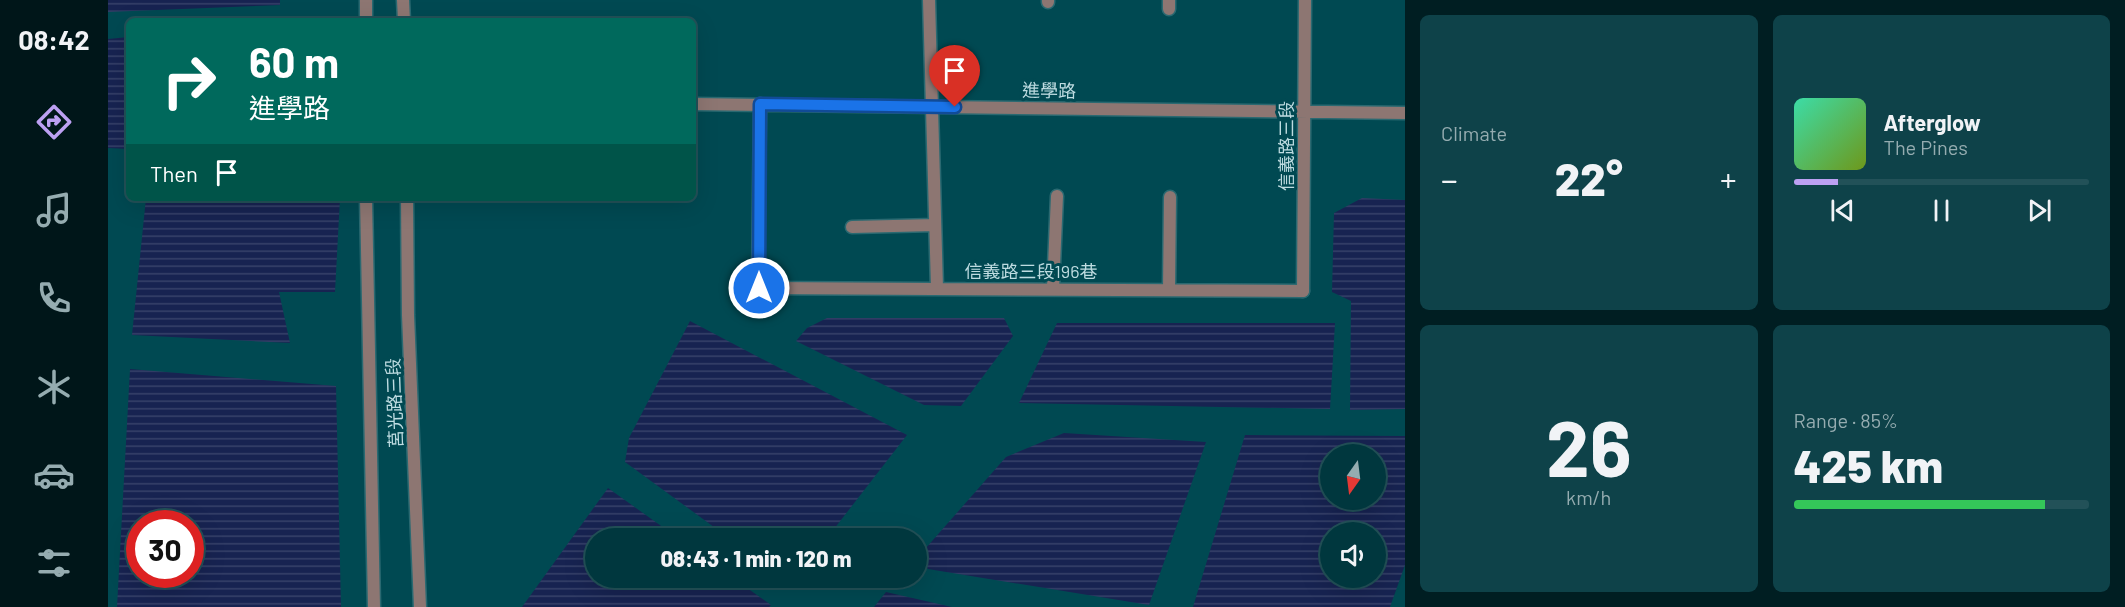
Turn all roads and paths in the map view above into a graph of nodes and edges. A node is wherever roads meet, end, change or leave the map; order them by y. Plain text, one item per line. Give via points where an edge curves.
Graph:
1 (366, 0) edge
2 (403, 0) edge
3 (929, 0) edge
4 (1305, 0) edge
5 (366, 18) edge
6 (404, 18) edge
7 (696, 104) edge
8 (760, 104) junction
9 (932, 107) junction
10 (1304, 112) junction
11 (1405, 113) edge
12 (1057, 196) dead end
13 (1170, 197) dead end
14 (366, 201) edge
15 (407, 201) edge
16 (935, 225) junction
17 (852, 227) dead end
18 (937, 288) junction
19 (1053, 289) junction
20 (1169, 290) junction
21 (1303, 291) joint
22 (374, 607) edge
23 (420, 607) edge

1 - 5 street
2 - 6 street
3 - 9 street
4 - 10 street, 信義路三段
7 - 8 street, 進學路
8 - 9 street, 進學路
8 - 18 street, 信義路三段196巷 via 759,288
9 - 10 street, 進學路
9 - 16 street
10 - 11 street, 進學路
10 - 21 street, 信義路三段
12 - 19 street
13 - 20 street
14 - 22 street, 莒光路三段
15 - 23 street, 莒光路三段
16 - 17 street
16 - 18 street
18 - 19 street, 信義路三段196巷
19 - 20 street, 信義路三段196巷
20 - 21 street, 信義路三段196巷

